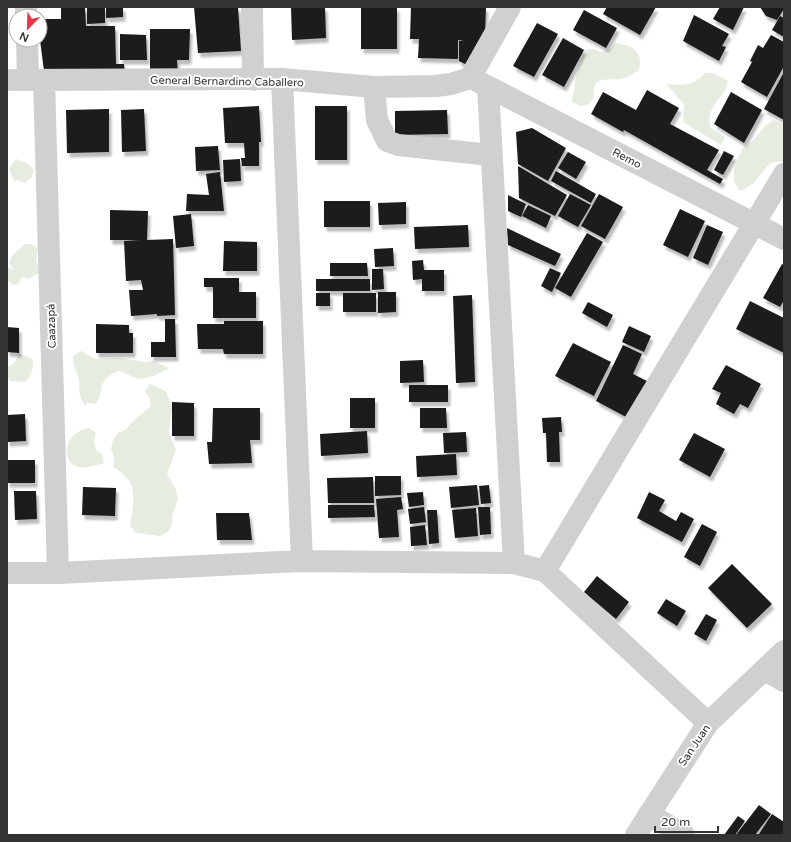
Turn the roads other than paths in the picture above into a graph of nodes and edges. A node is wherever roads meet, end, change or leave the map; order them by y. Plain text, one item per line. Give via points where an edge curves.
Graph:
1 (252, 7) edge
2 (510, 7) edge
3 (29, 48) edge
4 (282, 79) junction
5 (7, 80) edge
6 (36, 80) junction
7 (253, 80) junction
8 (479, 82) junction
9 (374, 87) junction
10 (490, 155) junction
11 (784, 174) edge
12 (756, 223) junction
13 (784, 239) edge
14 (302, 561) junction
15 (514, 563) junction
16 (545, 571) junction
17 (58, 572) junction
18 (7, 573) edge
19 (784, 651) edge
20 (765, 670) junction
21 (784, 681) edge
22 (708, 723) junction
23 (649, 814) junction
24 (636, 835) edge
25 (684, 835) edge

1 - 7 street
2 - 8 street
3 - 6 street, Caazapá
4 - 7 street, General Bernardino Caballero
4 - 9 street, General Bernardino Caballero
4 - 14 street
5 - 6 street, General Bernardino Caballero
6 - 7 street, General Bernardino Caballero
6 - 17 street, Caazapá
8 - 9 street, General Bernardino Caballero
8 - 10 street
8 - 12 street, Remo
9 - 10 street via 377,120 387,141 398,146
10 - 15 street
11 - 12 street
12 - 13 street, Remo
12 - 16 street
14 - 15 street
14 - 17 street
15 - 16 street
16 - 22 street
17 - 18 street
19 - 20 street, San Juan
20 - 21 street
20 - 22 street, San Juan
22 - 23 street, San Juan
23 - 24 street, San Juan
23 - 25 street

